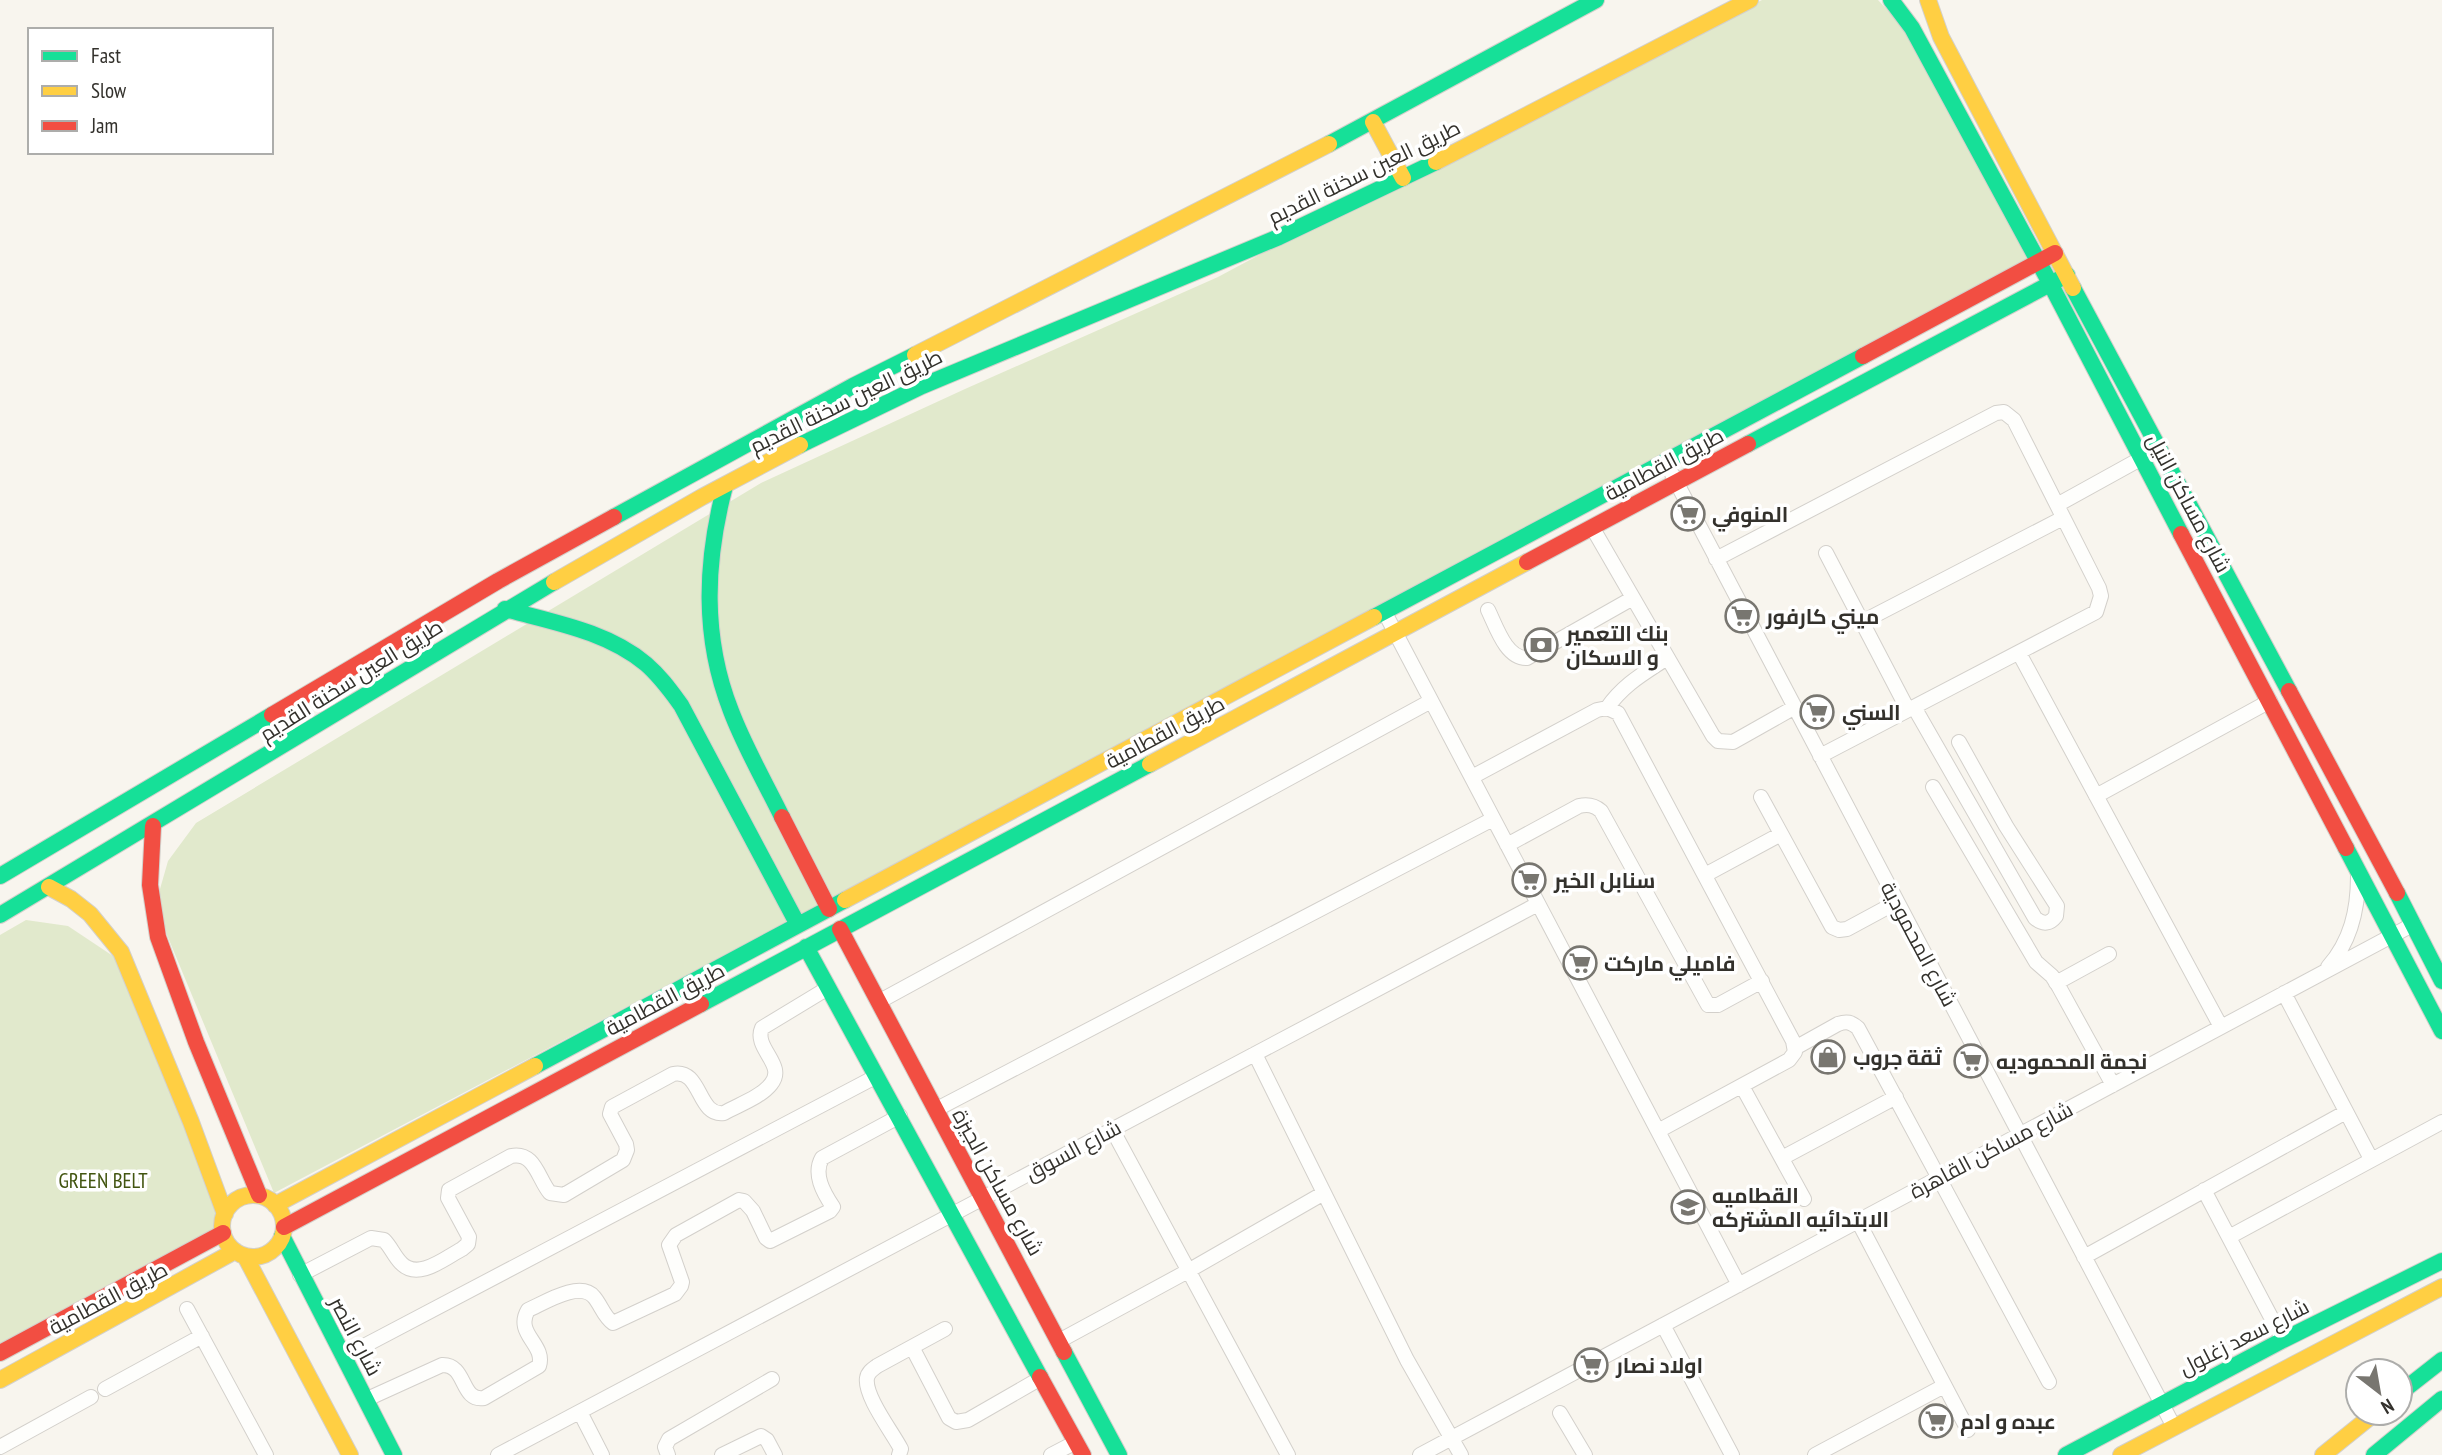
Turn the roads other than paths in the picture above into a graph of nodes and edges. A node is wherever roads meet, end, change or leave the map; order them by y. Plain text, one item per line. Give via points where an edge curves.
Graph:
1 (1596, 0) edge
2 (1749, 0) edge
3 (1891, 0) edge
4 (1928, 0) edge
5 (1373, 122) junction
6 (1403, 178) junction
7 (2055, 253) junction
8 (2037, 262) junction
9 (2067, 275) junction
10 (2050, 284) junction
11 (2142, 458) junction
12 (1665, 461) junction
13 (1676, 482) junction
14 (724, 486) junction
15 (2060, 511) junction
16 (1592, 527) junction
17 (1826, 554) dead end
18 (1716, 559) junction
19 (1633, 598) junction
20 (505, 609) junction
21 (1488, 610) dead end
22 (1384, 611) junction
23 (1862, 622) junction
24 (1395, 632) junction
25 (2019, 653) junction
26 (1667, 658) junction
27 (1432, 701) junction
28 (2270, 701) junction
29 (1607, 708) junction
30 (1795, 708) junction
31 (1911, 709) junction
32 (1959, 742) dead end
33 (1820, 756) junction
34 (1472, 777) junction
35 (1933, 788) dead end
36 (2096, 796) junction
37 (1761, 797) dead end
38 (1493, 819) junction
39 (153, 826) junction
40 (2006, 826) junction
41 (1781, 834) junction
42 (1987, 836) junction
43 (1507, 845) junction
44 (2357, 867) junction
45 (1705, 875) junction
46 (0, 876) edge
47 (49, 887) junction
48 (1897, 901) junction
49 (1538, 904) junction
50 (828, 909) junction
51 (0, 915) edge
52 (2414, 924) junction
53 (798, 925) junction
54 (840, 929) junction
55 (2393, 935) junction
56 (806, 947) junction
57 (2109, 954) dead end
58 (2322, 973) junction
59 (1762, 981) junction
60 (2442, 981) edge
61 (2056, 983) junction
62 (828, 988) junction
63 (2284, 993) junction
64 (880, 1001) junction
65 (2221, 1027) junction
66 (2442, 1031) edge
67 (1796, 1048) junction
68 (1255, 1054) junction
69 (877, 1076) junction
70 (2113, 1085) junction
71 (1742, 1086) junction
72 (1896, 1097) junction
73 (935, 1110) junction
74 (2346, 1111) junction
75 (900, 1116) junction
76 (2442, 1122) edge
77 (1112, 1129) junction
78 (1658, 1131) junction
79 (2020, 1135) junction
80 (1782, 1158) junction
81 (2371, 1159) junction
82 (1940, 1177) junction
83 (2204, 1190) junction
84 (1324, 1193) junction
85 (259, 1195) junction
86 (983, 1198) junction
87 (1804, 1199) dead end
88 (275, 1205) junction
89 (225, 1214) junction
90 (951, 1215) junction
91 (1858, 1221) junction
92 (283, 1232) junction
93 (223, 1233) junction
94 (2229, 1237) junction
95 (240, 1253) junction
96 (2084, 1257) junction
97 (2437, 1263) edge
98 (1188, 1271) junction
99 (300, 1275) junction
100 (1739, 1285) junction
101 (2442, 1285) edge
102 (187, 1309) dead end
103 (1663, 1325) junction
104 (945, 1329) dead end
105 (202, 1336) junction
106 (2283, 1340) junction
107 (1059, 1341) junction
108 (912, 1347) junction
109 (0, 1353) edge
110 (342, 1357) junction
111 (2442, 1360) edge
112 (1041, 1378) junction
113 (772, 1379) dead end
114 (0, 1380) edge
115 (2049, 1382) dead end
116 (2414, 1382) edge
117 (1944, 1386) junction
118 (105, 1390) dead end
119 (91, 1397) dead end
120 (2442, 1399) edge
121 (365, 1400) junction
122 (2161, 1404) junction
123 (580, 1412) junction
124 (1560, 1413) dead end
125 (2174, 1427) junction
126 (2358, 1427) edge
127 (1968, 1430) dead end
128 (1452, 1438) junction
129 (0, 1447) edge
130 (1079, 1448) edge
131 (266, 1455) edge
132 (350, 1455) edge
133 (394, 1455) edge
134 (498, 1455) edge
135 (603, 1455) edge
136 (668, 1455) edge
137 (722, 1455) edge
138 (775, 1455) edge
139 (899, 1455) edge
140 (1051, 1455) edge
141 (1119, 1455) edge
142 (1288, 1455) edge
143 (1420, 1455) edge
144 (1461, 1455) edge
145 (1585, 1455) edge
146 (1732, 1455) edge
147 (1815, 1455) edge
148 (2066, 1455) edge
149 (2121, 1455) edge
150 (2323, 1455) edge
151 (2374, 1455) edge

1 - 5 street, طريق العين سخنة القديم
2 - 6 street, طريق العين سخنة القديم
3 - 8 street, شارع مساكن النيل via 1912,28
4 - 7 street, شارع مساكن النيل via 1962,79
5 - 6 street
5 - 46 street, طريق العين سخنة القديم via 853,386 498,581
6 - 14 street, طريق العين سخنة القديم via 1217,265 922,385
7 - 8 street, طريق القطامية
7 - 9 street, شارع مساكن النيل
8 - 10 street, شارع مساكن النيل
8 - 12 street, طريق القطامية
9 - 10 street, طريق القطامية
9 - 52 street, شارع مساكن النيل
10 - 11 street, شارع مساكن النيل
10 - 13 street, طريق القطامية
11 - 15 street
11 - 28 street, شارع مساكن النيل
12 - 13 street, شارع المحمودية
12 - 22 street, طريق القطامية
13 - 16 street, طريق القطامية
13 - 18 street, شارع المحمودية
14 - 20 street, طريق العين سخنة القديم
14 - 50 street via 708,569 710,633 718,674 732,714
15 - 18 street via 2014,420 2000,412
15 - 23 street
15 - 25 street via 2099,588 2100,605 2089,618
16 - 19 street
16 - 24 street, طريق القطامية
17 - 23 street
18 - 30 street, شارع المحمودية
19 - 21 street via 1527,658 1510,650
19 - 26 street
20 - 39 street, طريق العين سخنة القديم
20 - 53 street via 610,639 661,677 681,705
22 - 24 street
22 - 50 street, طريق القطامية
23 - 31 street
24 - 27 street
24 - 54 street, طريق القطامية
25 - 31 street
25 - 36 street
26 - 29 street via 1627,684
26 - 30 street via 1718,741 1732,742
27 - 34 street
27 - 64 street
28 - 36 street
28 - 44 street, شارع مساكن النيل
29 - 34 street
29 - 45 street via 1621,718
30 - 33 street, شارع المحمودية
31 - 33 street
31 - 42 street
32 - 40 street
33 - 48 street, شارع المحمودية
34 - 38 street
35 - 61 street via 2036,962
36 - 65 street
37 - 41 street
38 - 43 street
38 - 73 street
39 - 47 street, طريق العين سخنة القديم
39 - 85 street via 149,880 156,933
40 - 42 street
40 - 42 street via 2057,906 2056,916 2049,922 2035,918
41 - 45 street
41 - 48 street via 1835,929 1847,929
43 - 49 street
43 - 59 street via 1580,806 1597,807 1708,1004 1718,1005
44 - 55 street, شارع مساكن النيل
44 - 58 street via 2352,925
45 - 59 street
47 - 51 street, طريق العين سخنة القديم
47 - 89 street via 90,913 121,952
48 - 79 street, شارع المحمودية
49 - 68 street, شارع السوق
49 - 78 street
50 - 53 street, طريق القطامية
52 - 55 street, شارع مساكن القاهرة
52 - 60 street, شارع مساكن النيل
53 - 88 street, طريق القطامية
54 - 56 street, طريق القطامية
54 - 64 street, شارع مساكن الجيزة
55 - 58 street, شارع مساكن القاهرة
55 - 66 street, شارع مساكن النيل
56 - 62 street
56 - 92 street, طريق القطامية
57 - 61 street
58 - 63 street, شارع مساكن القاهرة
59 - 67 street
61 - 70 street
62 - 69 street
62 - 99 street via 762,1028 760,1040 775,1067 774,1080 724,1113 710,1110 688,1076 673,1074 612,1107 610,1114 626,1144 626,1155 564,1195 550,1193 528,1159 512,1156 449,1190 448,1198 469,1237 462,1249 416,1270 403,1266 384,1240 371,1238
63 - 65 street, شارع مساكن القاهرة
63 - 74 street
64 - 73 street, شارع مساكن الجيزة
65 - 70 street, شارع مساكن القاهرة
67 - 71 street via 1789,1060
67 - 72 street via 1838,1024 1852,1023
68 - 77 street, شارع السوق
68 - 84 street
69 - 75 street
69 - 110 street
70 - 79 street, شارع مساكن القاهرة
71 - 78 street
71 - 80 street
72 - 80 street
72 - 82 street
73 - 86 street, شارع مساكن الجيزة
74 - 81 street
74 - 83 street
75 - 90 street
75 - 121 street via 822,1158 818,1175 833,1206 831,1211 770,1241 754,1211 739,1200 676,1235 668,1245 682,1282 674,1294 614,1323 583,1290 528,1310 523,1321 540,1356 539,1366 484,1398 471,1396 457,1370 442,1365
76 - 81 street
77 - 86 street, شارع السوق
77 - 98 street
78 - 100 street
79 - 82 street, شارع مساكن القاهرة
79 - 96 street, شارع المحمودية
80 - 87 street
81 - 94 street
82 - 91 street, شارع مساكن القاهرة
82 - 115 street
83 - 94 street
83 - 96 street
84 - 98 street
84 - 128 street via 1407,1360
85 - 88 street
85 - 89 street via 238,1199
86 - 90 street, شارع السوق
86 - 107 street, شارع مساكن الجيزة
88 - 92 street via 283,1219
89 - 93 street
90 - 112 street
90 - 123 street, شارع السوق
91 - 100 street, شارع مساكن القاهرة
91 - 117 street
92 - 95 street via 278,1244 263,1255
92 - 99 street, شارع النصر
93 - 95 street
93 - 109 street, طريق القطامية
94 - 106 street
95 - 114 street, طريق القطامية
95 - 132 street
96 - 122 street, شارع المحمودية
97 - 101 street
97 - 106 street, شارع سعد زغلول
98 - 107 street
98 - 142 street
99 - 110 street, شارع النصر
100 - 103 street, شارع مساكن القاهرة
101 - 125 street
102 - 105 street
103 - 128 street, شارع مساكن القاهرة
103 - 146 street
104 - 108 street
105 - 118 street
105 - 131 street
106 - 122 street, شارع سعد زغلول
107 - 141 street, شارع مساكن الجيزة
108 - 112 street via 949,1418 956,1422 968,1420
108 - 139 street via 866,1377 869,1393 901,1449
110 - 121 street, شارع النصر
111 - 116 street
112 - 130 street
113 - 136 street via 669,1439
117 - 127 street
117 - 147 street
119 - 129 street
120 - 151 street
121 - 133 street, شارع النصر
122 - 125 street, شارع المحمودية
122 - 148 street, شارع سعد زغلول
123 - 134 street, شارع السوق
123 - 135 street
124 - 145 street
125 - 149 street
126 - 150 street
128 - 143 street, شارع مساكن القاهرة
128 - 144 street
130 - 140 street
137 - 138 street via 761,1436

